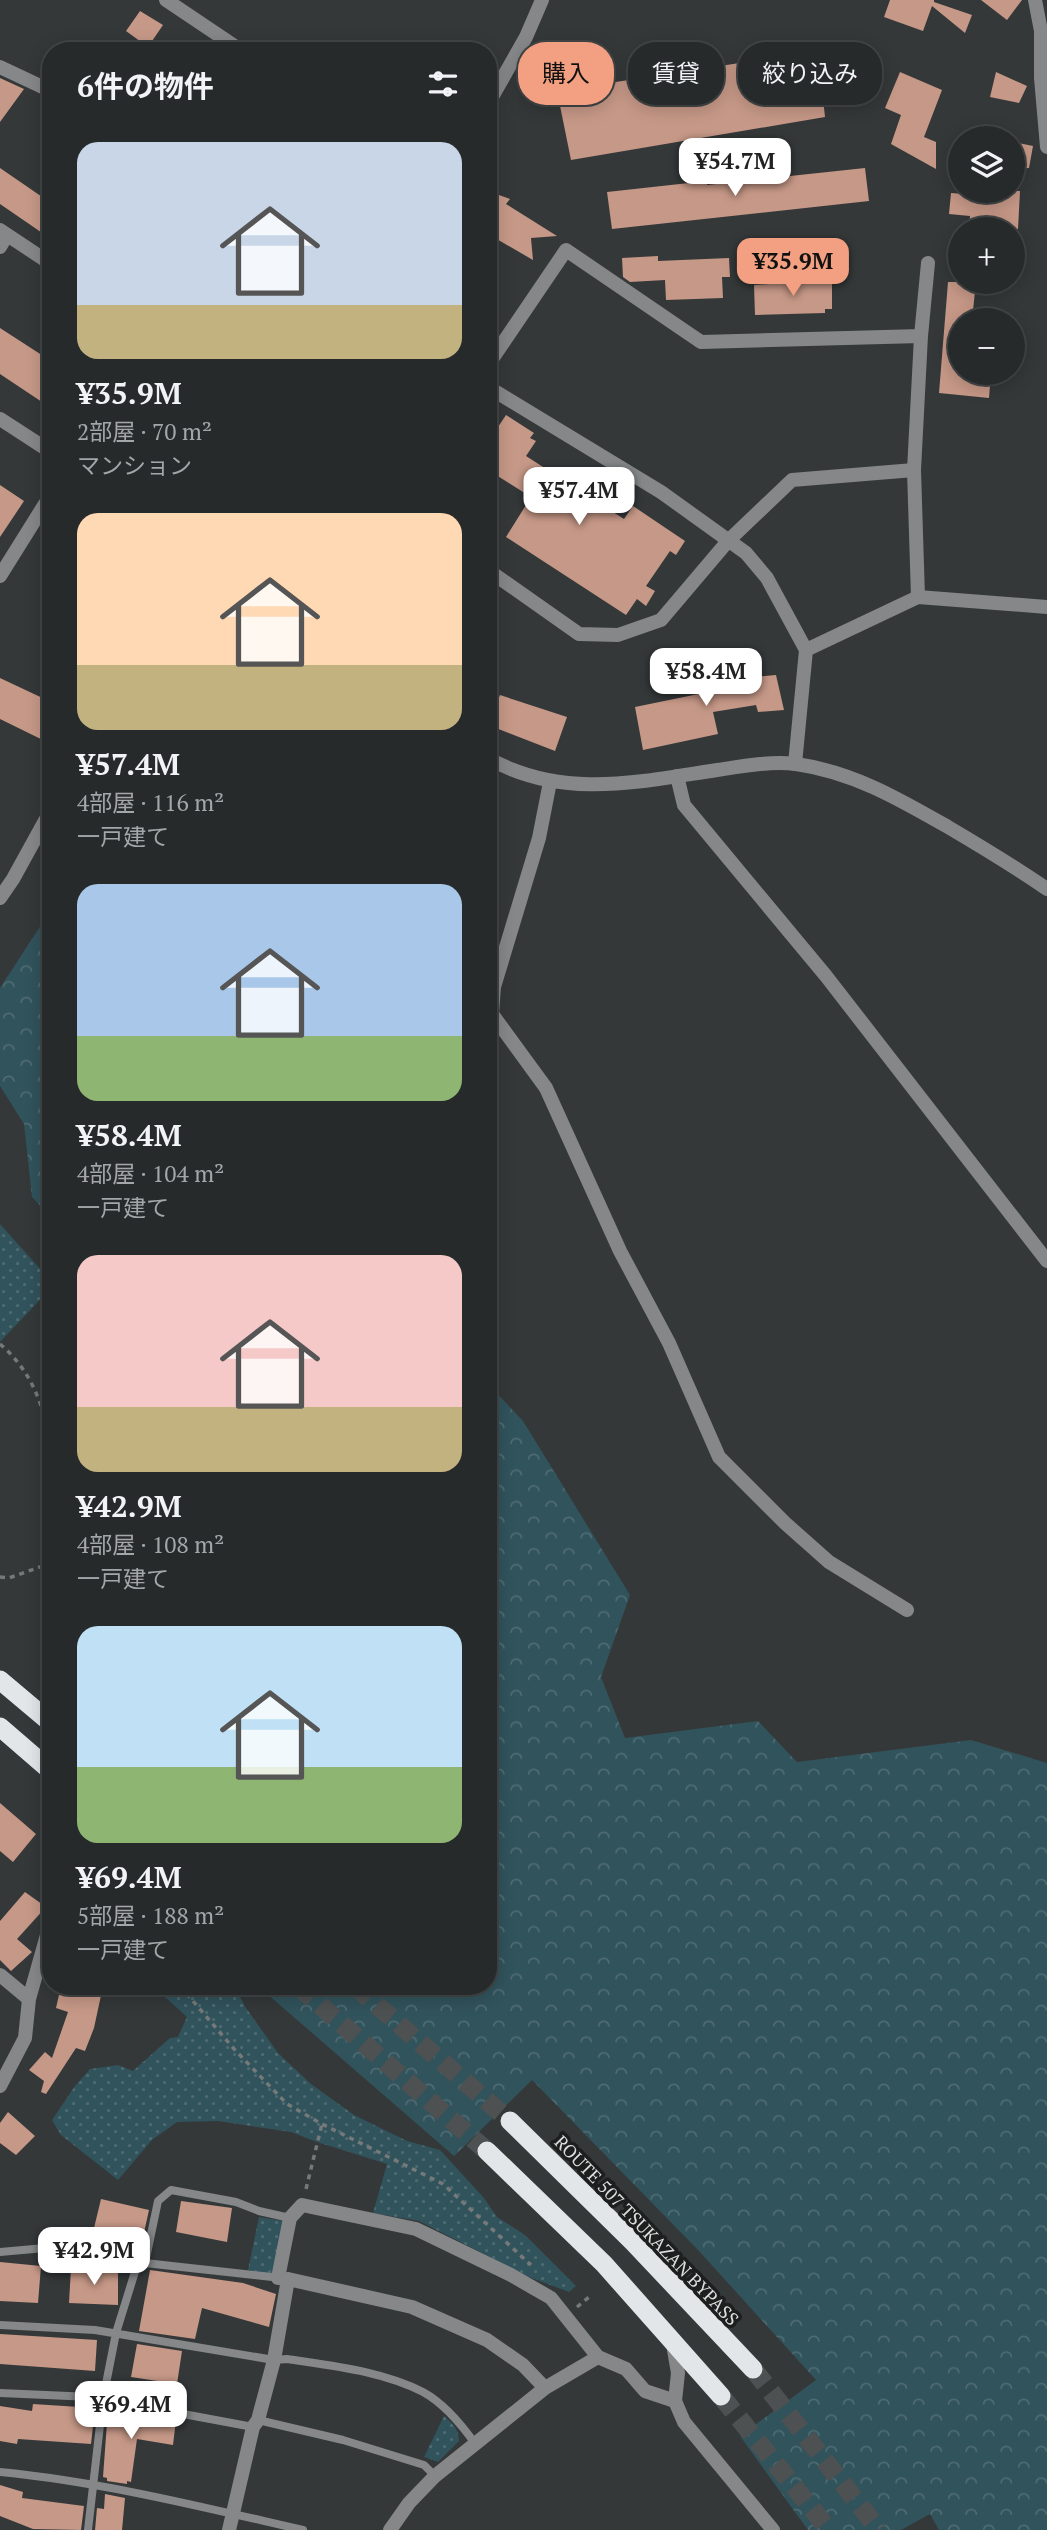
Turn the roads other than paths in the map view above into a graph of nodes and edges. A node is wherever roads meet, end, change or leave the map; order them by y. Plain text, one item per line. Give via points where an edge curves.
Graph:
1 (166, 0) edge
2 (542, 0) edge
3 (1035, 0) edge
4 (229, 42) edge
5 (0, 67) edge
6 (42, 88) edge
7 (497, 88) edge
8 (1047, 147) edge
9 (2, 237) edge
10 (42, 259) edge
11 (928, 263) dead end
12 (921, 335) junction
13 (497, 352) edge
14 (497, 392) edge
15 (0, 419) edge
16 (42, 446) edge
17 (915, 470) junction
18 (42, 509) edge
19 (728, 541) junction
20 (1, 571) edge
21 (497, 576) edge
22 (918, 597) junction
23 (1047, 607) edge
24 (806, 650) junction
25 (497, 763) edge
26 (795, 764) junction
27 (677, 776) junction
28 (550, 782) junction
29 (42, 826) edge
30 (1047, 889) edge
31 (0, 898) edge
32 (497, 977) edge
33 (497, 1021) edge
34 (1047, 1261) edge
35 (907, 1610) dead end
36 (0, 1680) edge
37 (42, 1715) edge
38 (0, 1727) edge
39 (42, 1763) edge
40 (42, 1953) edge
41 (0, 1975) edge
42 (29, 1999) junction
43 (0, 2086) edge
44 (510, 2121) tunnel mouth
45 (487, 2151) tunnel mouth
46 (290, 2218) junction
47 (0, 2252) edge
48 (141, 2262) junction
49 (283, 2278) junction
50 (0, 2325) edge
51 (116, 2333) junction
52 (671, 2339) junction
53 (598, 2357) junction
54 (274, 2360) junction
55 (753, 2369) tunnel mouth
56 (545, 2388) junction
57 (0, 2393) edge
58 (721, 2396) tunnel mouth
59 (103, 2399) junction
60 (675, 2401) junction
61 (255, 2423) junction
62 (476, 2445) junction
63 (0, 2472) edge
64 (435, 2476) junction
65 (93, 2484) junction
66 (232, 2514) junction
67 (88, 2530) edge
68 (229, 2530) edge
69 (303, 2530) edge
70 (390, 2530) edge
71 (773, 2530) edge

1 - 4 street
2 - 7 street
3 - 8 street
5 - 6 street
9 - 10 street
11 - 12 street
12 - 13 street via 701,342 566,250
12 - 17 street
14 - 19 street via 660,492
15 - 16 street
17 - 19 street via 792,480
17 - 22 street
18 - 20 street
19 - 21 street via 662,620 618,635 579,634
19 - 24 street via 746,553 767,578
22 - 23 street
22 - 24 street
24 - 26 street
25 - 28 street
26 - 27 street via 754,764
26 - 30 street via 844,774 889,793
27 - 28 street via 614,785
27 - 34 street via 684,805 826,976
28 - 32 street via 539,838
29 - 31 street
33 - 35 street via 546,1088 719,1457 829,1562
36 - 37 highway
38 - 39 highway
40 - 42 street
41 - 42 street
42 - 43 street via 25,2038
44 - 55 highway, ROUTE 507 TSUKAZAN BYPASS
45 - 52 highway via 604,2264
46 - 48 lane via 171,2190 158,2201
46 - 49 street
46 - 53 street via 302,2205 416,2229 551,2298
47 - 48 lane via 56,2247
48 - 49 lane
48 - 51 lane
49 - 54 street
49 - 56 street via 412,2307 487,2340 523,2365
50 - 51 lane
51 - 54 lane
51 - 59 lane
52 - 58 highway
52 - 60 street via 678,2374
53 - 56 street
53 - 60 street via 626,2370 645,2391
54 - 61 street
54 - 62 lane via 368,2372 424,2392 461,2424
56 - 62 street
57 - 59 lane
59 - 61 lane
59 - 65 lane
60 - 71 street via 684,2422
61 - 64 lane via 343,2441 424,2465
61 - 66 street
62 - 64 street
63 - 65 lane
64 - 70 street
65 - 66 lane
65 - 67 lane
66 - 68 street
66 - 69 lane

